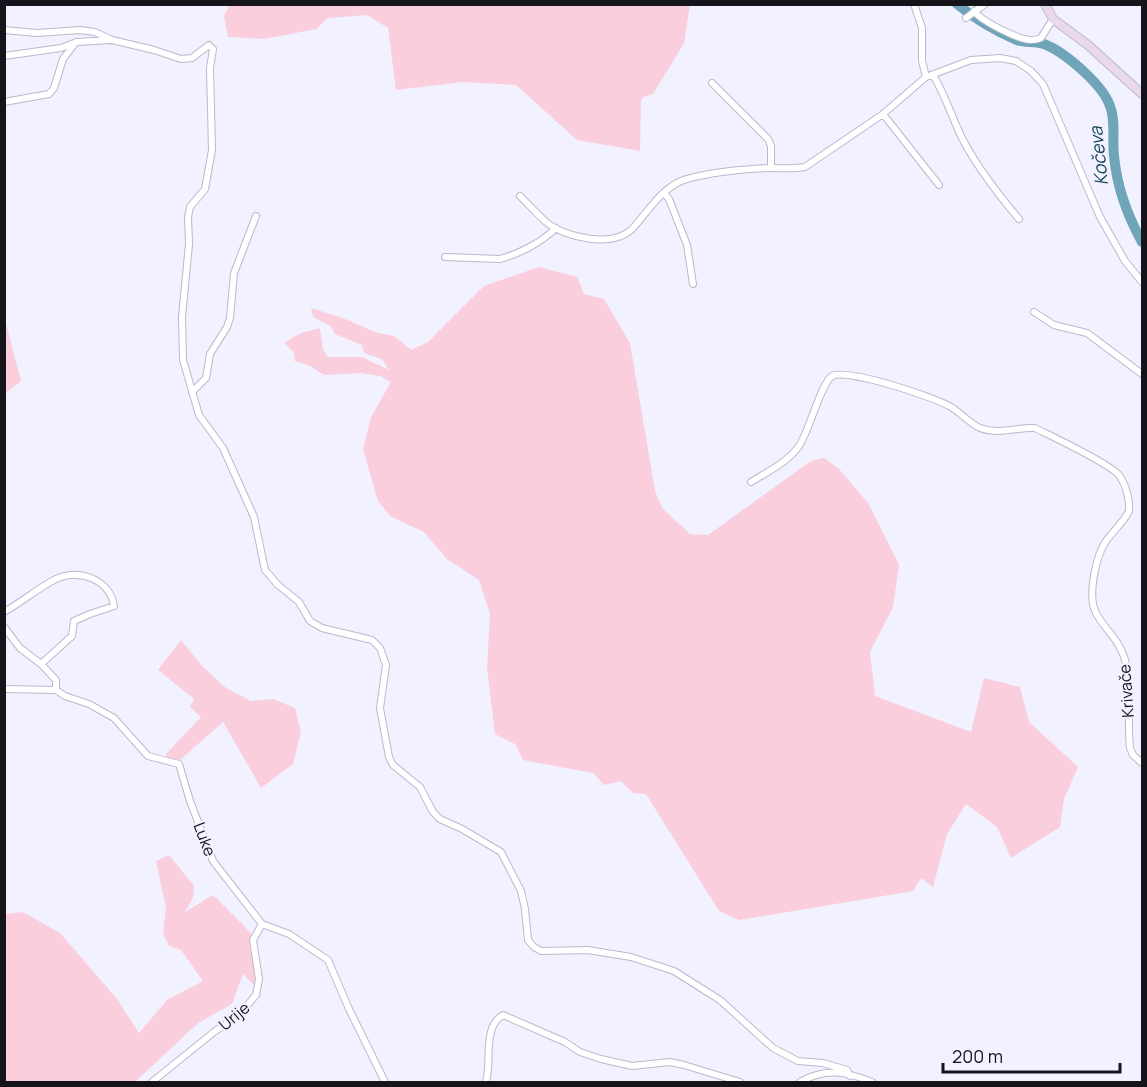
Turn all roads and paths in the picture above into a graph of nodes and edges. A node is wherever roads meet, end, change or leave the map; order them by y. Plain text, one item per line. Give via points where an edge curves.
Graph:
1 (914, 4) edge
2 (985, 4) edge
3 (1045, 4) edge
4 (1053, 20) junction
5 (4, 30) edge
6 (112, 40) junction
7 (76, 42) junction
8 (4, 56) edge
9 (929, 76) junction
10 (712, 83) dead end
11 (1143, 94) edge
12 (4, 102) edge
13 (883, 114) junction
14 (771, 168) junction
15 (939, 185) dead end
16 (664, 193) junction
17 (520, 196) dead end
18 (256, 216) dead end
19 (1019, 219) dead end
20 (556, 228) junction
21 (445, 257) dead end
22 (1143, 282) edge
23 (693, 284) dead end
24 (1034, 312) dead end
25 (1143, 374) edge
26 (192, 392) junction
27 (751, 482) dead end
28 (4, 612) edge
29 (4, 627) edge
30 (41, 664) junction
31 (4, 688) edge
32 (56, 690) junction
33 (1143, 763) edge
34 (262, 924) junction
35 (850, 1076) junction
36 (152, 1083) edge
37 (385, 1083) edge
38 (486, 1083) edge
39 (740, 1083) edge
40 (800, 1083) edge
41 (872, 1083) edge

1 - 9 street via 922,28 922,61
2 - 4 street via 970,15 1029,41 1041,38
3 - 4 main road
4 - 11 main road
5 - 6 street via 80,30
6 - 7 street
6 - 26 street via 181,59 192,58 209,45 213,49 212,150 205,189 190,207 188,217 182,317 183,360
7 - 8 street via 61,48
7 - 12 street via 63,59 49,94
9 - 13 street
9 - 19 street via 944,94 961,135
9 - 22 street via 971,60 999,58 1016,61 1031,71 1049,95 1114,245
10 - 14 street via 768,139
13 - 14 street via 805,168
13 - 15 street
14 - 16 street via 700,176
16 - 20 street via 622,235 592,240
16 - 23 street via 687,245
17 - 20 street
18 - 26 street via 234,273 227,327 210,354 206,378
20 - 21 street via 509,257
24 - 25 street via 1054,325 1087,333
26 - 35 street via 199,415 223,448 254,517 265,570 299,602 310,621 322,628 372,640 380,648 386,665 380,708 393,765 420,787 440,819 501,852 521,891 528,940 541,951 588,950 631,957 674,971 720,1000 773,1048 798,1060 847,1070
27 - 33 street, Krivače via 799,446 826,382 832,376 850,374 951,407 981,428 1035,428 1118,474 1126,487 1129,512 1098,557 1093,604 1094,611 1120,644 1126,662 1130,748
28 - 30 street via 58,578 92,577 113,596 114,606 74,621 72,636
29 - 30 street via 20,648
30 - 32 street via 56,680
31 - 32 street, Luke
32 - 34 street, Luke via 114,718 148,756 179,764 213,861
34 - 36 street, Urije via 253,940 259,979 256,995 239,1015
34 - 37 street via 289,934 328,960
35 - 40 street via 821,1073
35 - 41 street
38 - 39 street via 490,1031 503,1015 601,1059 632,1066 677,1063

